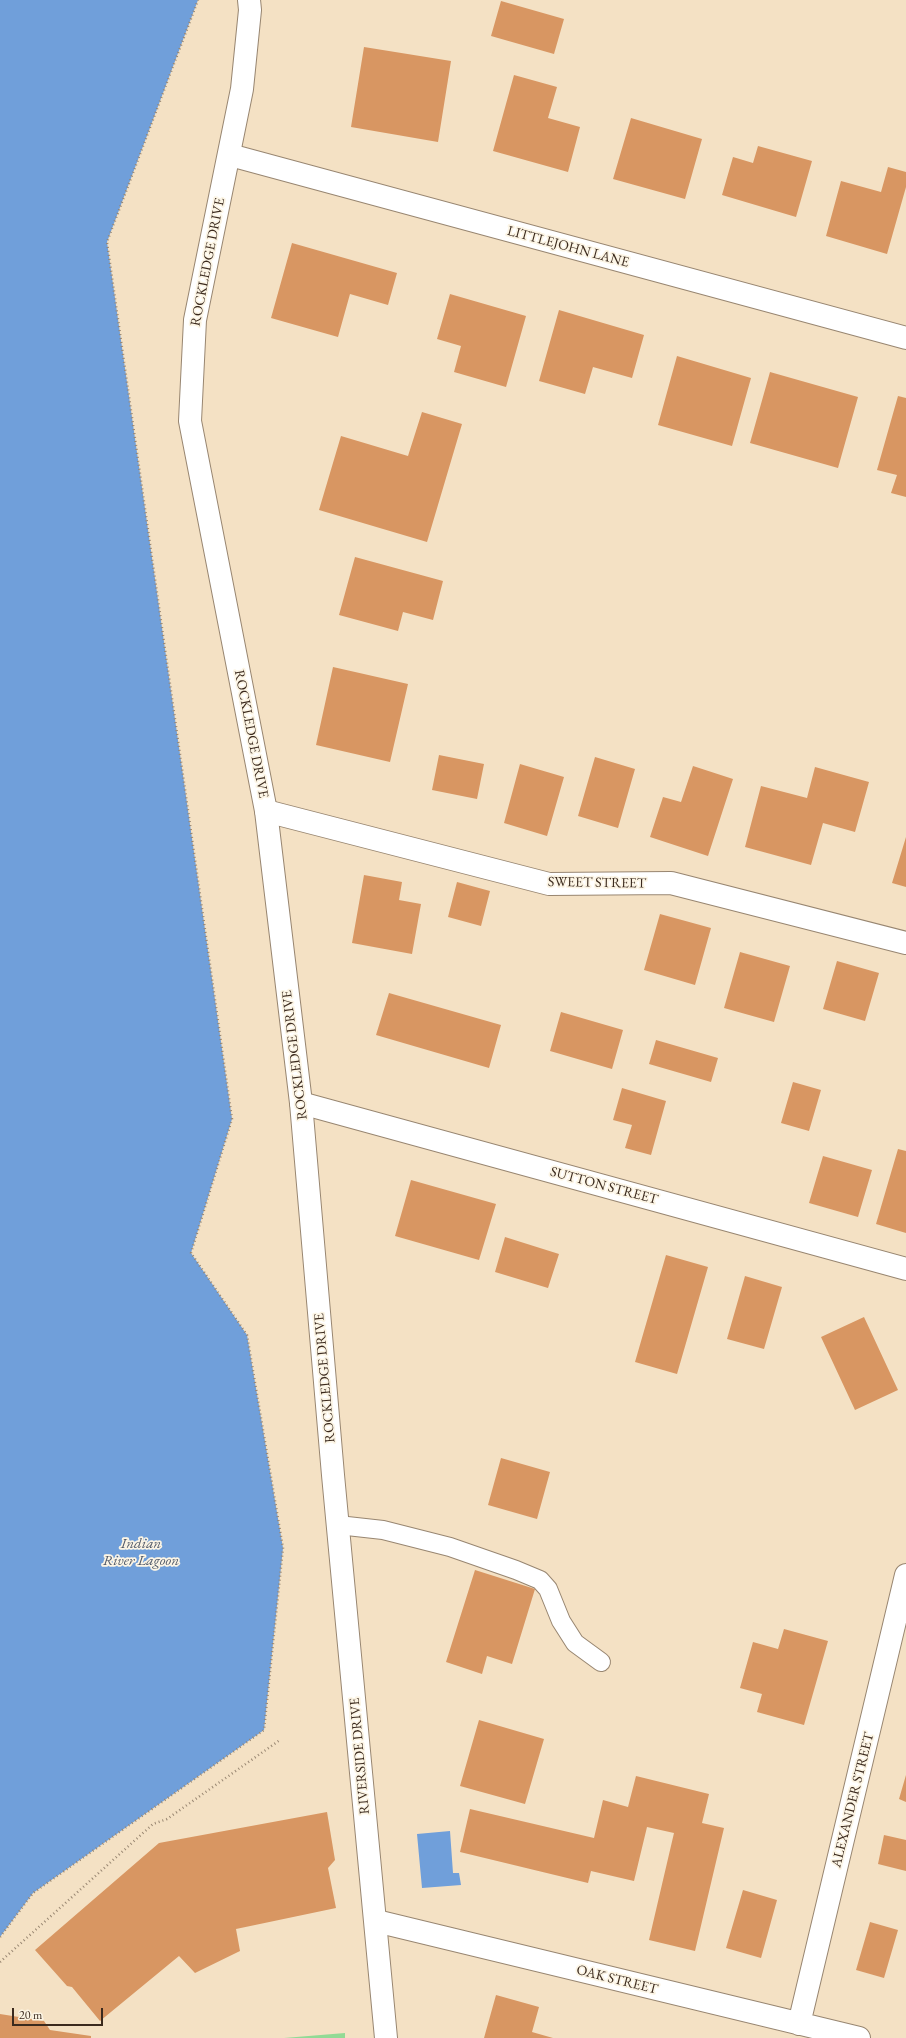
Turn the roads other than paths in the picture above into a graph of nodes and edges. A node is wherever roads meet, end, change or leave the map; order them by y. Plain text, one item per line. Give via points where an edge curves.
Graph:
1 (249, 0) edge
2 (230, 155) junction
3 (906, 338) edge
4 (266, 811) junction
5 (906, 943) edge
6 (302, 1103) junction
7 (906, 1269) edge
8 (333, 1475) joint
9 (338, 1525) junction
10 (906, 1575) edge
11 (601, 1662) dead end
12 (376, 1921) junction
13 (799, 2024) junction
14 (386, 2038) edge
15 (859, 2038) edge

1 - 2 street, ROCKLEDGE DRIVE via 242,89
2 - 3 street, LITTLEJOHN LANE
2 - 4 street, ROCKLEDGE DRIVE via 195,320 190,421
4 - 5 street, SWEET STREET via 549,884 671,883
4 - 6 street, ROCKLEDGE DRIVE
6 - 7 street, SUTTON STREET
6 - 8 street, ROCKLEDGE DRIVE
8 - 9 street, RIVERSIDE DRIVE
9 - 11 lane via 383,1530 450,1547 540,1580 548,1589 561,1621 575,1643
9 - 12 street, RIVERSIDE DRIVE
10 - 13 street, ALEXANDER STREET
12 - 13 street, OAK STREET
12 - 14 street, RIVERSIDE DRIVE
13 - 15 street, OAK STREET

